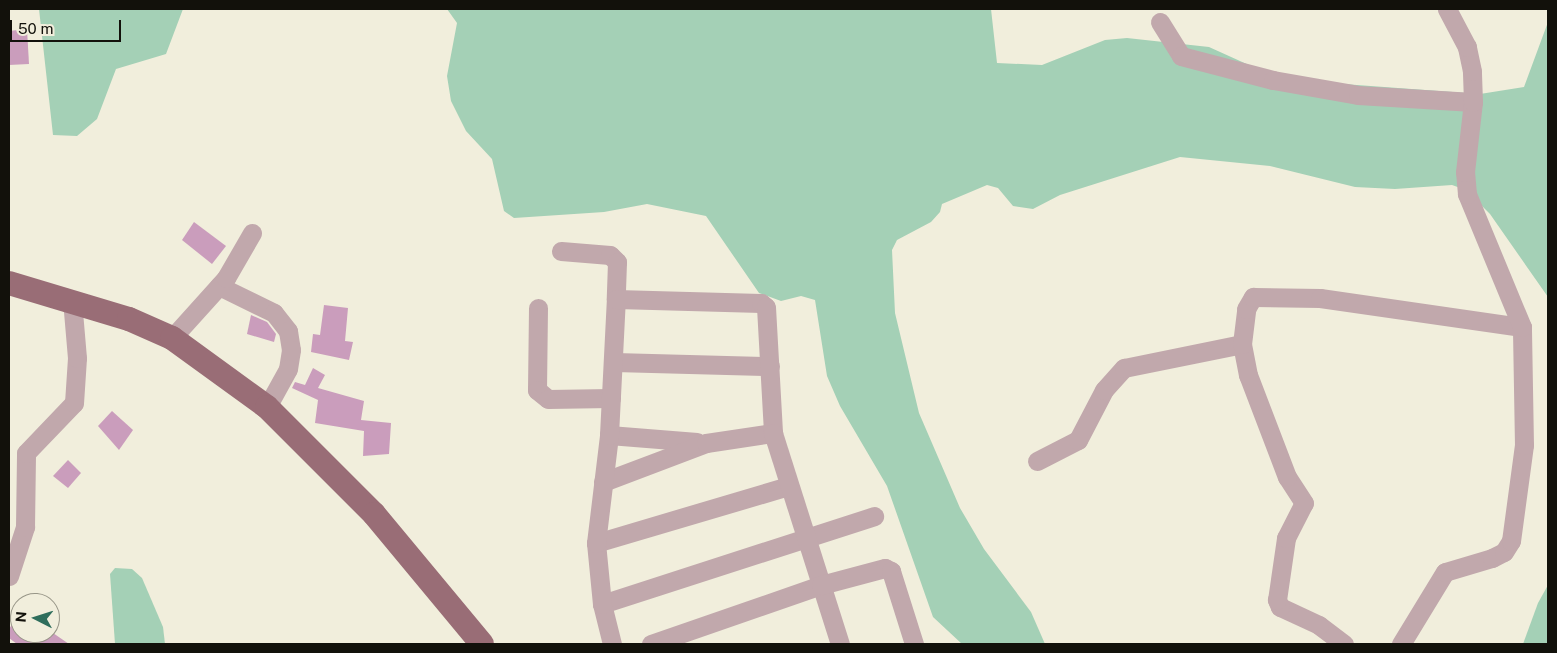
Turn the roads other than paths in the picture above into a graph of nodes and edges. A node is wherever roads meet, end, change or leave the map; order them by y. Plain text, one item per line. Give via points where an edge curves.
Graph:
1 (1447, 9) edge
2 (1160, 22) dead end
3 (1473, 102) junction
4 (252, 233) dead end
5 (561, 251) dead end
6 (9, 283) edge
7 (219, 286) junction
8 (616, 299) junction
9 (72, 300) junction
10 (538, 308) dead end
11 (1522, 327) junction
12 (172, 338) junction
13 (1242, 344) junction
14 (614, 362) junction
15 (770, 366) junction
16 (611, 398) junction
17 (267, 407) junction
18 (773, 433) junction
19 (608, 435) junction
20 (706, 443) junction
21 (1037, 461) dead end
22 (603, 482) junction
23 (789, 486) junction
24 (874, 516) dead end
25 (806, 537) junction
26 (596, 543) junction
27 (9, 576) edge
28 (821, 585) junction
29 (602, 604) junction
30 (835, 643) edge
31 (482, 644) edge
32 (612, 644) edge
33 (651, 644) edge
34 (914, 644) edge
35 (1344, 644) edge
36 (1401, 644) edge

1 - 3 street via 1467,47
2 - 3 street via 1182,56 1273,80 1358,95
3 - 11 street via 1465,172 1467,194
4 - 7 street via 239,260
5 - 8 street via 610,254 617,262
6 - 9 main road
7 - 12 street
7 - 17 street via 274,313 288,331 291,350 288,369
8 - 14 street
8 - 15 street via 761,303 769,314
9 - 12 main road
9 - 27 street via 77,358 74,403 26,452 25,527
10 - 16 street via 537,390 548,399
11 - 13 street via 1385,305 1253,297 1246,309
11 - 36 street via 1524,444 1511,541 1504,552 1492,558 1445,572
12 - 17 main road
13 - 21 street via 1124,368 1104,390 1078,440
13 - 35 street via 1248,375 1267,426 1287,477 1304,503 1286,538 1277,600 1280,607 1319,625
14 - 15 street
14 - 16 street
15 - 18 street
16 - 19 street
17 - 31 main road via 374,514
18 - 20 street
18 - 23 street
19 - 20 street
19 - 22 street
20 - 22 street
22 - 26 street
23 - 25 street
23 - 26 street
24 - 25 street
25 - 28 street
25 - 29 street
26 - 29 street
28 - 30 street
28 - 33 street
28 - 34 street via 878,568 891,571
29 - 32 street

